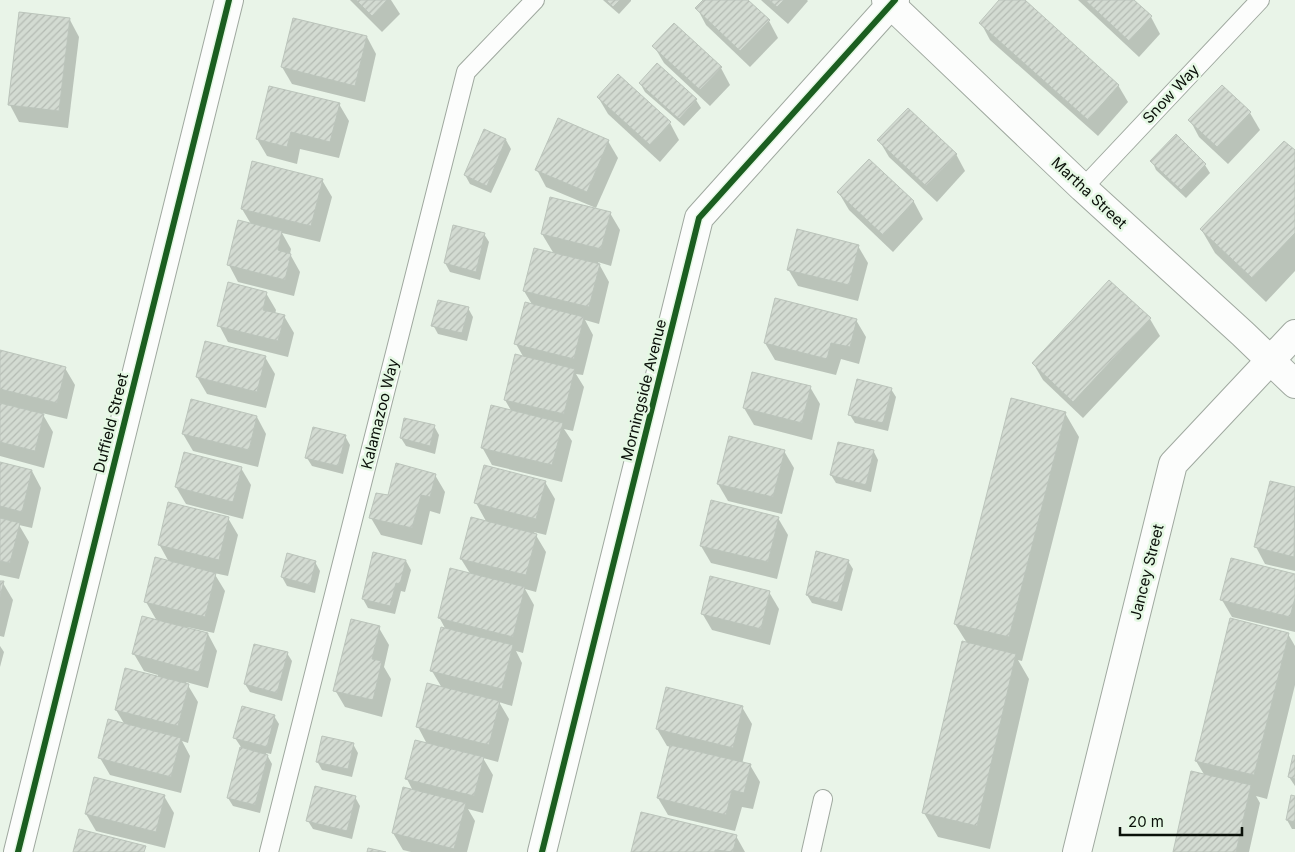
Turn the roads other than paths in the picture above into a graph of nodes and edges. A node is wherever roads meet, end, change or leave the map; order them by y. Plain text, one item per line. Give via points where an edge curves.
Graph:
1 (229, 0) edge
2 (535, 0) edge
3 (1260, 0) edge
4 (890, 2) edge
5 (1083, 188) junction
6 (1295, 334) edge
7 (1271, 360) junction
8 (1295, 384) edge
9 (823, 799) dead end
10 (18, 852) edge
11 (269, 852) edge
12 (542, 852) edge
13 (811, 852) edge
14 (1077, 852) edge

1 - 10 street, Duffield Street
2 - 11 lane, Kalamazoo Way via 466,72
3 - 5 lane, Snow Way
4 - 5 street, Martha Street
4 - 12 street, Morningside Avenue via 699,218
5 - 7 street, Martha Street
6 - 7 street, Jancey Street
7 - 8 street, Martha Street
7 - 14 street, Jancey Street via 1174,464
9 - 13 lane

